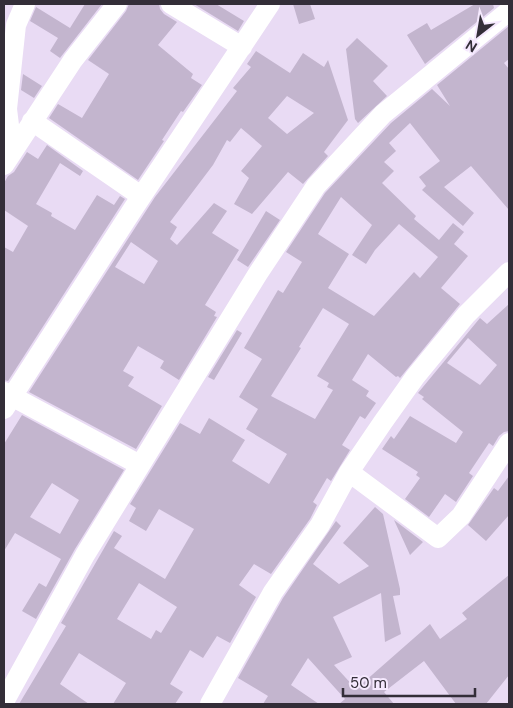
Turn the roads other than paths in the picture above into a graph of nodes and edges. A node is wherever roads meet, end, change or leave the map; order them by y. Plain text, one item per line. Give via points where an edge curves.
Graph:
1 (25, 4) edge
2 (116, 4) edge
3 (171, 4) edge
4 (270, 4) edge
5 (509, 11) edge
6 (242, 47) junction
7 (32, 121) junction
8 (8, 158) edge
9 (141, 196) junction
10 (509, 272) edge
11 (6, 399) edge
12 (509, 443) edge
13 (140, 465) junction
14 (349, 472) junction
15 (4, 702) edge
16 (210, 704) edge

1 - 8 street via 16,25 7,109
2 - 7 street
3 - 6 street
4 - 6 street
5 - 13 street via 383,114 316,186 257,274
6 - 9 street
7 - 8 street
7 - 9 street
9 - 11 street
10 - 14 street via 466,315 415,377
11 - 13 street
12 - 14 street via 461,516 438,538
13 - 15 street via 85,555
14 - 16 street via 320,525 273,592

